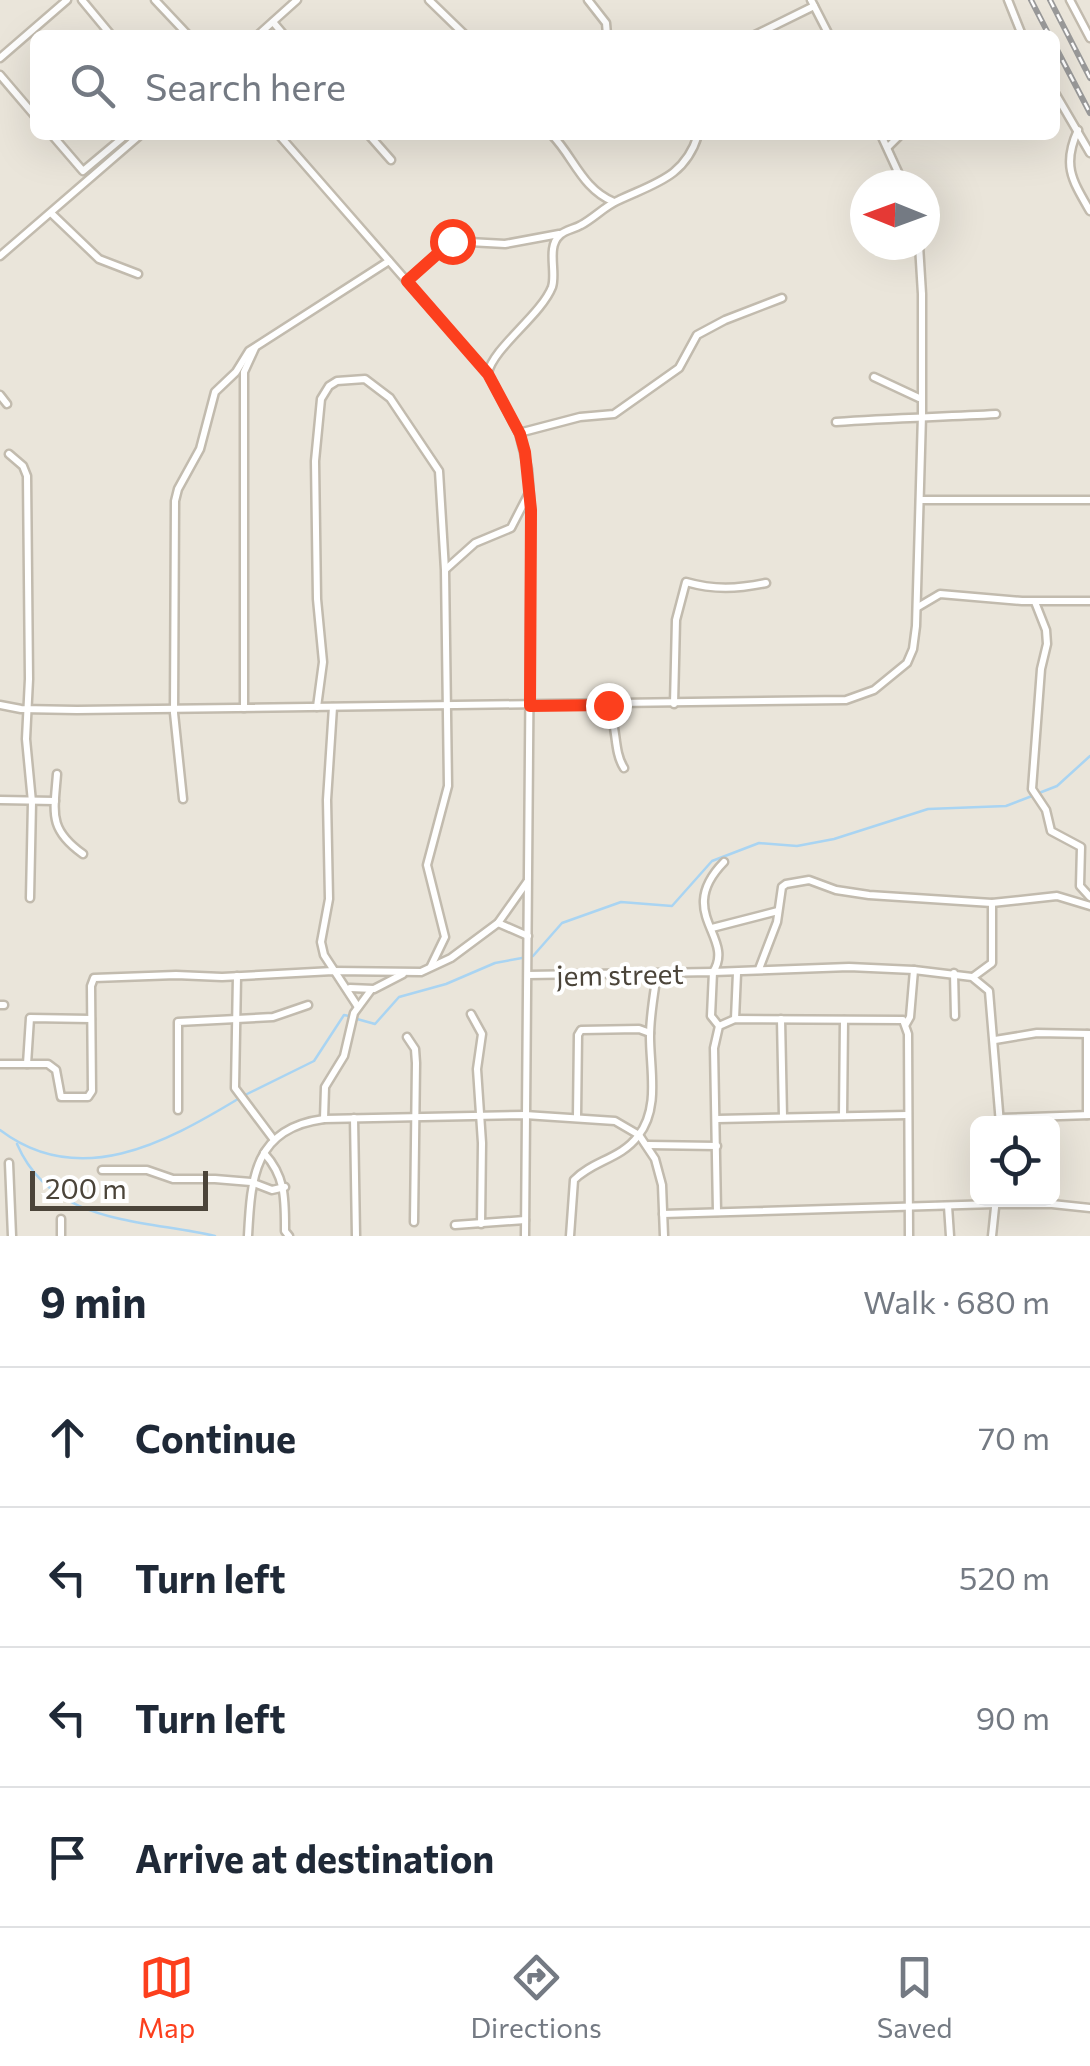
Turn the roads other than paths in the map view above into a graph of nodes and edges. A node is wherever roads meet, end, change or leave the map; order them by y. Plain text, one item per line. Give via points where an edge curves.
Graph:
1 (67, 0) edge
2 (82, 0) edge
3 (155, 0) edge
4 (298, 0) edge
5 (429, 0) edge
6 (588, 0) edge
7 (1008, 0) edge
8 (1070, 0) edge
9 (812, 3) edge
10 (272, 22) junction
11 (32, 30) edge
12 (107, 30) edge
13 (183, 30) edge
14 (263, 30) edge
15 (279, 30) edge
16 (460, 30) edge
17 (606, 30) edge
18 (765, 30) edge
19 (826, 30) edge
20 (1020, 30) edge
21 (30, 32) edge
22 (1090, 38) edge
23 (0, 58) edge
24 (0, 75) edge
25 (1060, 101) edge
26 (30, 110) edge
27 (1078, 130) junction
28 (56, 140) edge
29 (120, 140) edge
30 (134, 140) edge
31 (283, 140) edge
32 (373, 140) edge
33 (558, 140) edge
34 (696, 140) edge
35 (884, 140) edge
36 (895, 140) edge
37 (888, 147) junction
38 (1090, 153) edge
39 (391, 160) dead end
40 (898, 170) edge
41 (614, 202) junction
42 (1090, 211) edge
43 (51, 213) junction
44 (560, 234) junction
45 (0, 256) edge
46 (920, 260) edge
47 (390, 261) junction
48 (138, 274) dead end
49 (407, 281) junction
50 (782, 298) dead end
51 (255, 348) junction
52 (488, 374) junction
53 (874, 376) dead end
54 (0, 395) edge
55 (919, 398) junction
56 (7, 404) dead end
57 (996, 414) dead end
58 (922, 415) junction
59 (836, 422) dead end
60 (520, 434) junction
61 (10, 454) dead end
62 (530, 491) junction
63 (920, 500) junction
64 (1090, 500) edge
65 (445, 570) junction
66 (766, 583) dead end
67 (1090, 601) edge
68 (1035, 602) junction
69 (918, 607) junction
70 (674, 704) junction
71 (0, 705) edge
72 (608, 705) junction
73 (530, 706) junction
74 (318, 707) junction
75 (333, 707) junction
76 (175, 708) junction
77 (244, 708) junction
78 (447, 708) junction
79 (27, 710) junction
80 (624, 768) dead end
81 (57, 774) dead end
82 (183, 799) dead end
83 (0, 800) edge
84 (32, 802) junction
85 (55, 802) junction
86 (83, 854) dead end
87 (724, 862) dead end
88 (528, 881) junction
89 (1090, 897) edge
90 (30, 898) dead end
91 (1066, 898) junction
92 (992, 903) junction
93 (1090, 906) edge
94 (778, 911) junction
95 (498, 922) junction
96 (712, 928) junction
97 (528, 936) junction
98 (431, 966) junction
99 (759, 969) junction
100 (914, 970) junction
101 (334, 971) junction
102 (405, 972) junction
103 (713, 972) junction
104 (737, 973) junction
105 (954, 973) junction
106 (656, 974) junction
107 (528, 975) junction
108 (236, 976) junction
109 (972, 977) junction
110 (348, 988) junction
111 (371, 990) junction
112 (308, 1004) dead end
113 (358, 1007) junction
114 (471, 1014) dead end
115 (956, 1016) dead end
116 (238, 1018) junction
117 (90, 1019) junction
118 (735, 1019) junction
119 (781, 1019) junction
120 (844, 1020) junction
121 (906, 1024) junction
122 (719, 1026) junction
123 (650, 1033) junction
124 (1088, 1034) edge
125 (408, 1037) dead end
126 (995, 1040) junction
127 (0, 1064) edge
128 (27, 1064) junction
129 (178, 1110) dead end
130 (526, 1115) junction
131 (907, 1115) junction
132 (1088, 1115) edge
133 (576, 1116) junction
134 (843, 1116) junction
135 (1000, 1116) edge
136 (415, 1117) junction
137 (480, 1117) junction
138 (1060, 1117) edge
139 (354, 1118) junction
140 (783, 1118) junction
141 (324, 1119) junction
142 (718, 1119) junction
143 (639, 1136) junction
144 (274, 1140) junction
145 (647, 1145) junction
146 (717, 1146) junction
147 (264, 1153) junction
148 (9, 1163) dead end
149 (102, 1170) dead end
150 (252, 1182) junction
151 (285, 1187) junction
152 (970, 1204) edge
153 (1060, 1205) edge
154 (948, 1206) junction
155 (995, 1206) edge
156 (908, 1207) junction
157 (1090, 1208) edge
158 (717, 1212) junction
159 (663, 1214) junction
160 (61, 1219) dead end
161 (525, 1220) junction
162 (414, 1222) dead end
163 (481, 1224) junction
164 (455, 1225) dead end
165 (248, 1235) edge
166 (12, 1236) edge
167 (61, 1236) edge
168 (289, 1236) edge
169 (356, 1236) edge
170 (525, 1236) edge
171 (570, 1236) edge
172 (664, 1236) edge
173 (909, 1236) edge
174 (950, 1236) edge
175 (992, 1236) edge

1 - 11 street
2 - 12 street
3 - 13 street
4 - 10 street
5 - 16 street
6 - 17 street
7 - 20 street
8 - 22 street
9 - 18 street
9 - 19 street
10 - 14 street
10 - 15 street
21 - 23 street
24 - 26 street
25 - 27 street
27 - 38 street
27 - 42 street via 1068,167
28 - 29 street via 83,171
30 - 43 street
31 - 47 street
32 - 39 street
33 - 41 street via 569,162
34 - 41 street via 678,170
35 - 37 street
36 - 37 street
37 - 40 street
41 - 44 street
43 - 45 street
43 - 48 street via 100,259
44 - 49 street via 505,244 452,241
44 - 52 street via 552,286
46 - 55 street
47 - 49 street
47 - 51 street
49 - 52 street
50 - 60 street via 697,335 678,368 614,414
51 - 76 street via 216,389 200,449 176,494
51 - 77 street via 244,372
52 - 60 street
53 - 55 street
54 - 56 street
55 - 58 street
57 - 58 street
58 - 59 street
58 - 63 street
60 - 62 street
61 - 79 street via 27,476
62 - 65 street via 511,528 476,543
62 - 73 street
63 - 64 street
63 - 69 street
65 - 74 street via 434,459 382,389 353,377 328,386 315,454 323,662
65 - 78 street
66 - 70 street via 709,589 686,582 676,620
67 - 68 street
68 - 69 street via 940,594
68 - 89 street via 1046,644 1032,789 1052,831 1081,847 1080,886
69 - 70 street via 907,663 874,690 846,700
70 - 72 street
71 - 79 street
72 - 73 street
72 - 80 street
73 - 78 street
73 - 88 street
74 - 75 street
74 - 77 street
75 - 78 street
75 - 101 street via 329,899 321,942
76 - 77 street
76 - 79 street
76 - 82 street
78 - 98 street via 447,794 427,866 446,937
79 - 84 street
81 - 85 street
83 - 84 street
84 - 85 street
84 - 90 street
85 - 86 street via 57,827
87 - 96 street via 704,894 702,910
88 - 95 street
88 - 97 street
89 - 91 street
91 - 92 street
91 - 93 street
92 - 94 street via 869,895 803,879 782,888
92 - 109 street via 992,963
94 - 96 street
94 - 99 street
95 - 97 street
95 - 98 street
96 - 103 street
97 - 107 street
98 - 102 street
99 - 100 street, jem street
99 - 104 street, jem street
100 - 105 street, jem street
100 - 121 street
101 - 102 street
101 - 108 street
101 - 110 street
102 - 111 street
103 - 104 street, jem street
103 - 106 street, jem street
103 - 122 street via 711,1016
104 - 118 street
105 - 109 street, jem street
105 - 115 street
106 - 107 street, jem street
106 - 123 street
107 - 130 street
108 - 116 street
108 - 117 street via 99,976 91,986
109 - 126 street via 989,990
110 - 111 street
110 - 113 street
111 - 113 street
112 - 116 street via 273,1017
113 - 141 street via 344,1056 325,1088
114 - 137 street via 482,1034
116 - 129 street via 178,1022
116 - 144 street via 235,1088
117 - 128 street via 30,1018
117 - 128 street via 88,1097 61,1097 56,1070
118 - 119 street
118 - 122 street
119 - 120 street
119 - 140 street
120 - 121 street
120 - 134 street
121 - 131 street
122 - 142 street
123 - 133 street via 581,1030
123 - 143 street via 651,1108
124 - 126 street
124 - 132 street
125 - 136 street via 415,1049
126 - 135 street
127 - 128 street
130 - 133 street
130 - 137 street
130 - 161 street
131 - 134 street
131 - 156 street
132 - 138 street
133 - 143 street via 615,1121
134 - 140 street
136 - 137 street
136 - 139 street
136 - 162 street
137 - 163 street
139 - 141 street
139 - 169 street
140 - 142 street
141 - 144 street
142 - 146 street
143 - 145 street
143 - 171 street via 574,1180
144 - 147 street
145 - 146 street
145 - 159 street via 658,1168
146 - 158 street
147 - 150 street
147 - 151 street
148 - 166 street
149 - 150 street
150 - 151 street
150 - 165 street
151 - 168 street
152 - 154 street
153 - 157 street
154 - 156 street
154 - 174 street
155 - 175 street
156 - 158 street
156 - 173 street
158 - 159 street
159 - 172 street
160 - 167 street
161 - 163 street
161 - 170 street
163 - 164 street

